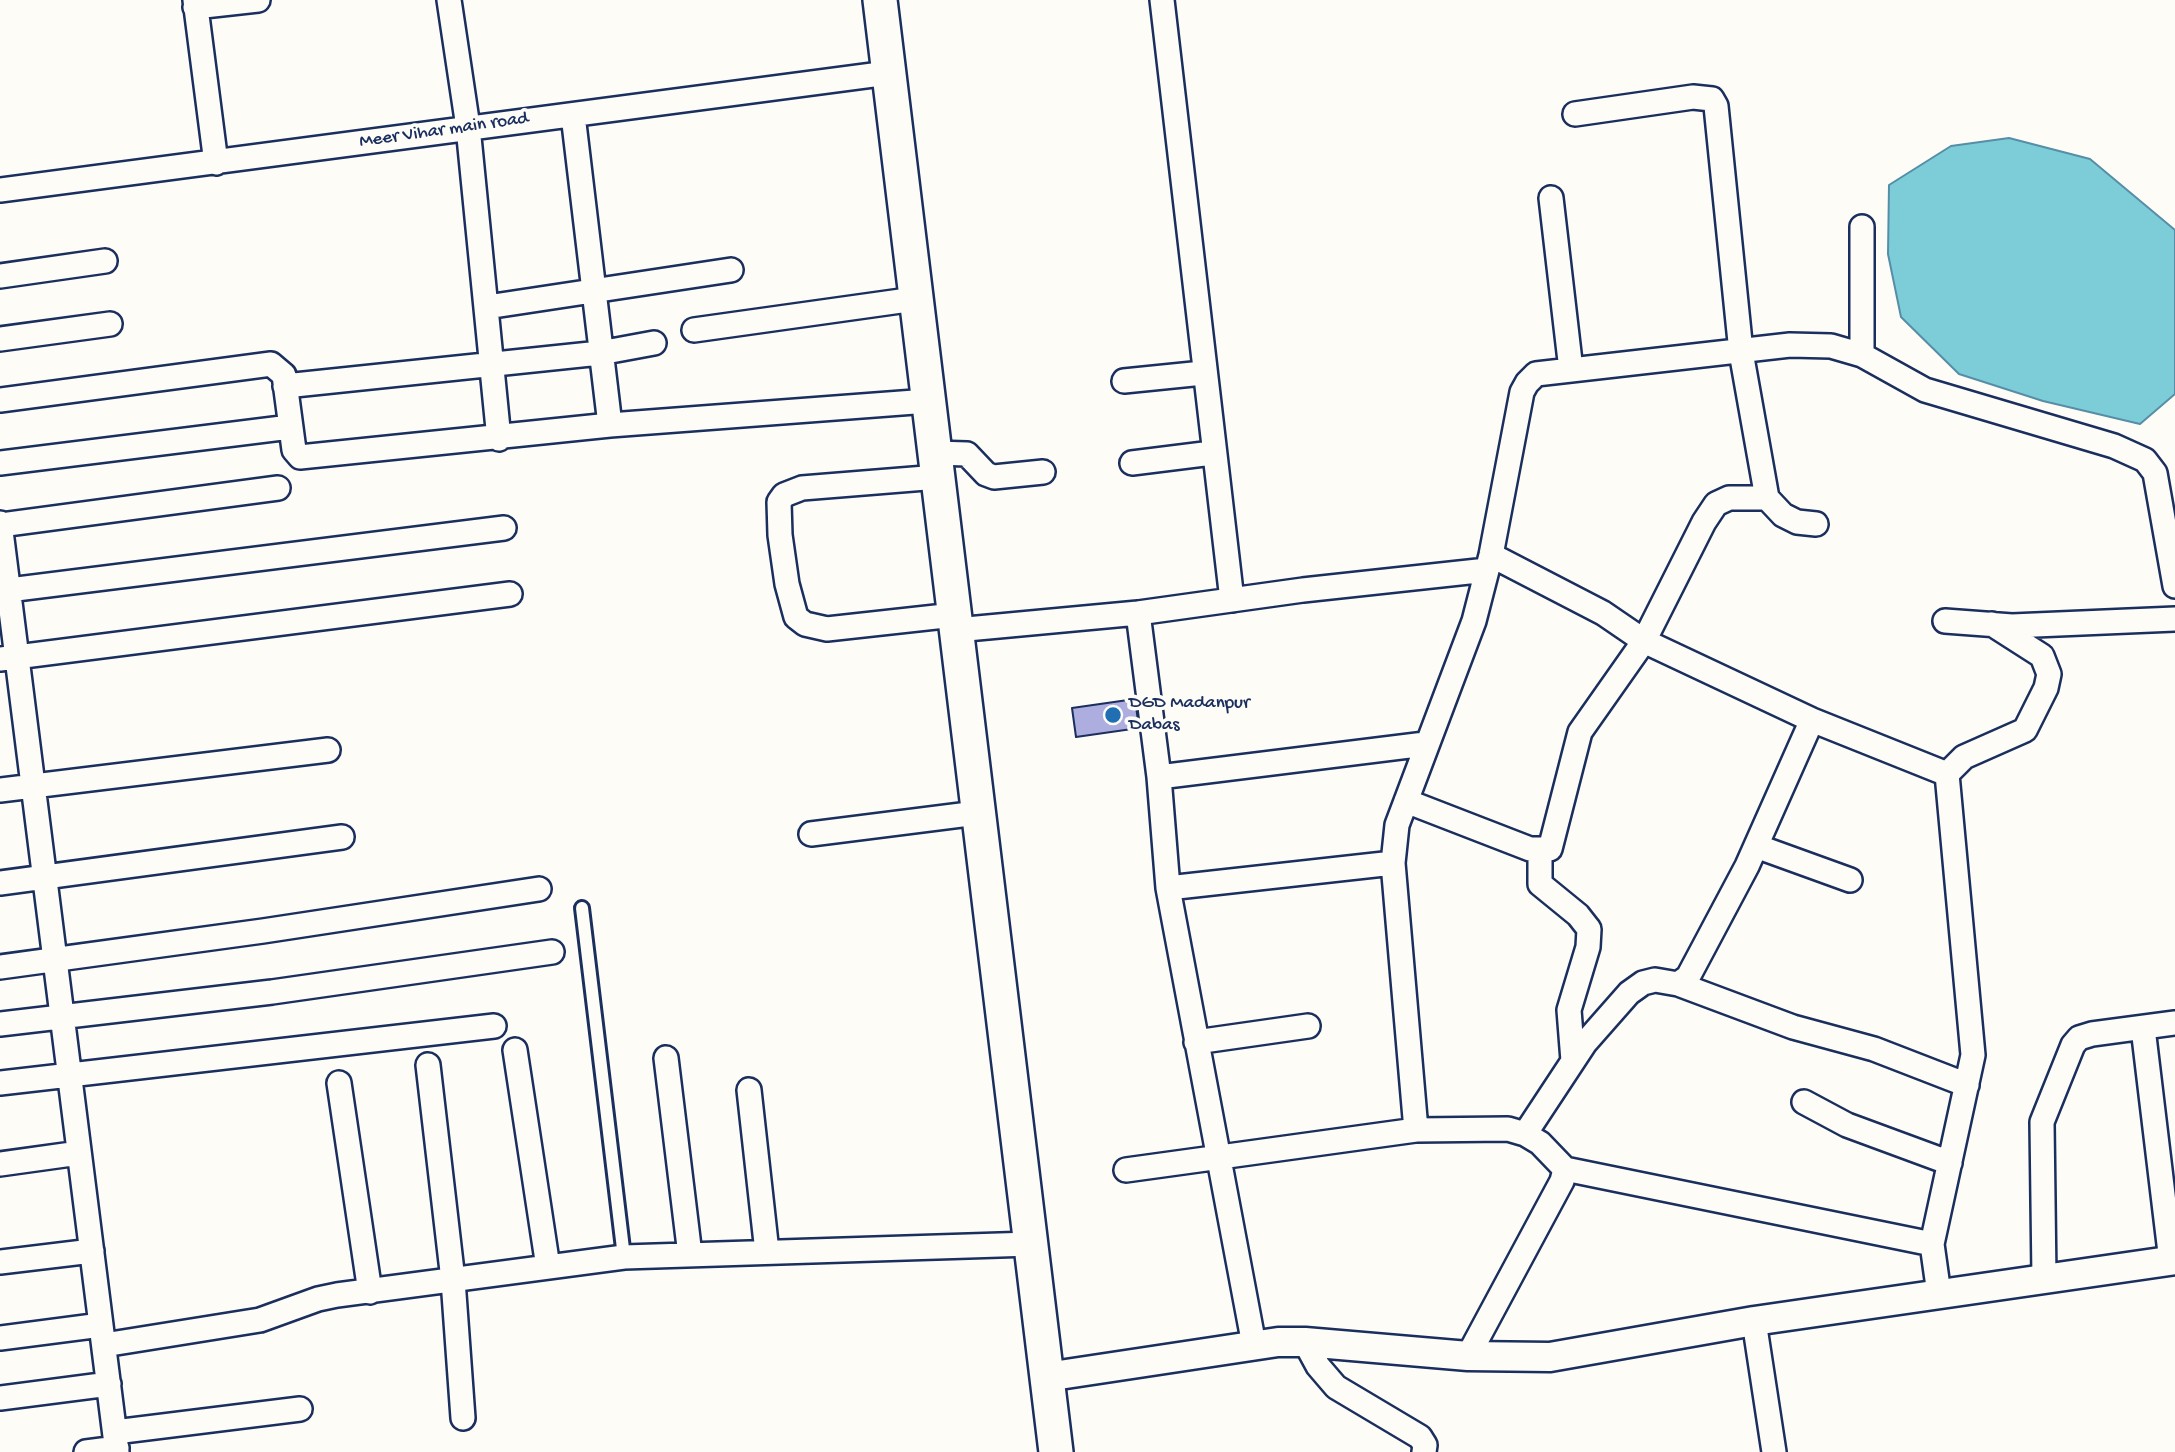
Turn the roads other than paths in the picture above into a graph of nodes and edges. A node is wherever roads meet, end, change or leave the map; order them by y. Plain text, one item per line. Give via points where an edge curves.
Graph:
1 (258, 0) edge
2 (449, 0) edge
3 (880, 0) edge
4 (1162, 0) edge
5 (195, 3) edge
6 (888, 73) junction
7 (573, 114) junction
8 (1574, 114) dead end
9 (468, 127) junction
10 (216, 163) junction
11 (0, 190) edge
12 (1550, 198) dead end
13 (1862, 227) dead end
14 (106, 261) dead end
15 (731, 270) dead end
16 (0, 276) edge
17 (594, 288) junction
18 (915, 299) junction
19 (487, 307) junction
20 (110, 324) dead end
21 (694, 330) dead end
22 (0, 339) edge
23 (654, 343) dead end
24 (1741, 352) junction
25 (600, 353) junction
26 (1862, 355) junction
27 (494, 365) junction
28 (1571, 370) junction
29 (1203, 373) junction
30 (1124, 381) dead end
31 (285, 386) junction
32 (0, 400) edge
33 (928, 401) junction
34 (610, 425) junction
35 (290, 427) junction
36 (499, 439) junction
37 (1212, 453) junction
38 (0, 463) edge
39 (1132, 463) dead end
40 (937, 465) junction
41 (1043, 471) dead end
42 (278, 488) dead end
43 (1768, 498) junction
44 (0, 524) edge
45 (1816, 524) dead end
46 (504, 528) dead end
47 (2173, 554) edge
48 (1489, 562) junction
49 (2175, 586) edge
50 (4, 591) edge
51 (510, 594) dead end
52 (1231, 600) junction
53 (1138, 613) junction
54 (2175, 620) edge
55 (1945, 621) dead end
56 (955, 623) junction
57 (1992, 624) junction
58 (1644, 641) junction
59 (8, 658) edge
60 (1812, 720) junction
61 (1425, 744) junction
62 (328, 750) dead end
63 (1947, 774) junction
64 (1159, 777) junction
65 (33, 785) junction
66 (0, 790) edge
67 (1406, 801) junction
68 (977, 813) junction
69 (811, 834) dead end
70 (342, 836) dead end
71 (1756, 846) junction
72 (1540, 850) junction
73 (1393, 863) junction
74 (45, 877) junction
75 (1850, 880) dead end
76 (0, 883) edge
77 (1168, 888) junction
78 (539, 889) dead end
79 (582, 908) dead end
80 (552, 952) dead end
81 (55, 960) junction
82 (0, 967) edge
83 (1678, 984) junction
84 (62, 1017) junction
85 (2175, 1023) edge
86 (0, 1024) edge
87 (494, 1026) dead end
88 (1308, 1026) dead end
89 (2143, 1028) junction
90 (1196, 1042) junction
91 (515, 1050) dead end
92 (666, 1058) dead end
93 (1573, 1061) junction
94 (428, 1065) dead end
95 (70, 1075) junction
96 (0, 1083) edge
97 (339, 1083) dead end
98 (1967, 1085) junction
99 (749, 1090) dead end
100 (1804, 1102) dead end
101 (1416, 1130) junction
102 (1525, 1134) junction
103 (79, 1153) junction
104 (1218, 1159) junction
105 (1950, 1163) junction
106 (0, 1164) edge
107 (1565, 1169) junction
108 (1126, 1170) dead end
109 (1031, 1244) junction
110 (1933, 1244) junction
111 (92, 1251) junction
112 (767, 1252) junction
113 (690, 1255) junction
114 (624, 1257) junction
115 (2173, 1260) edge
116 (0, 1262) edge
117 (548, 1267) junction
118 (2044, 1279) junction
119 (453, 1280) junction
120 (370, 1292) junction
121 (1939, 1294) junction
122 (1754, 1321) junction
123 (102, 1335) junction
124 (0, 1338) edge
125 (1305, 1342) junction
126 (1254, 1345) junction
127 (1468, 1356) junction
128 (1046, 1377) junction
129 (108, 1384) junction
130 (0, 1398) edge
131 (300, 1409) dead end
132 (463, 1418) dead end
133 (116, 1444) edge
134 (86, 1452) edge
135 (1056, 1452) edge
136 (1424, 1452) edge
137 (1774, 1452) edge

1 - 5 street
2 - 9 street
3 - 6 main road
4 - 29 street
5 - 10 street
6 - 7 street, Meer Vihar main road
6 - 18 main road
7 - 9 street, Meer Vihar main road
7 - 17 street
8 - 24 street via 1693,97 1712,99
9 - 10 street, Meer Vihar main road
9 - 19 street
10 - 11 street, Meer Vihar main road
12 - 28 street
13 - 26 street
14 - 16 street
15 - 17 street
17 - 19 street
17 - 25 street
18 - 21 street
18 - 33 main road
19 - 27 street
20 - 22 street
23 - 25 street
24 - 26 street via 1790,345 1831,346
24 - 28 street
24 - 43 street
25 - 27 street
25 - 34 street
26 - 47 street via 1925,390 2114,446 2145,460 2155,474
27 - 31 street
27 - 36 street
28 - 48 street via 1536,374 1522,392
29 - 30 street
29 - 37 street
31 - 32 street via 280,369 262,365
31 - 35 street
33 - 34 street
33 - 40 main road
34 - 36 street
35 - 36 street via 300,457
35 - 38 street
37 - 39 street
37 - 52 street
40 - 41 street via 967,454 994,477
40 - 56 main road
40 - 56 street via 784,495 779,502 780,535 796,617 805,624 827,629
42 - 44 street
43 - 45 street via 1783,515
43 - 58 street via 1729,498 1716,503
44 - 50 street
46 - 50 street
47 - 49 street
48 - 52 street
48 - 58 street via 1603,613
48 - 61 street via 1474,621
50 - 59 street
51 - 59 street
52 - 53 street
53 - 56 street
53 - 64 street
54 - 57 street
55 - 57 street
56 - 68 main road
57 - 63 street via 2042,656 2049,674 2046,688 2025,730 1964,757
58 - 60 street
58 - 72 street via 1580,732 1554,840 1550,849
59 - 65 street
60 - 63 street
60 - 71 street
61 - 64 street
61 - 67 street
62 - 65 street
63 - 98 street via 1973,1055
64 - 77 street
65 - 66 street
65 - 74 street
67 - 72 street
67 - 73 street via 1397,825
68 - 69 street
68 - 109 main road
70 - 74 street
71 - 75 street
71 - 83 street via 1694,967
72 - 93 street via 1540,884 1589,929 1569,1010
73 - 77 street
73 - 101 street
74 - 76 street
74 - 81 street
77 - 90 street
78 - 81 street
79 - 114 lane
80 - 84 street
81 - 82 street
81 - 84 street
83 - 93 street via 1655,980 1629,993
83 - 98 street
84 - 86 street
84 - 95 street
85 - 89 street
87 - 95 street
88 - 90 street
89 - 115 street
89 - 118 street via 2079,1038 2044,1114
90 - 104 street
91 - 117 street
92 - 113 street
93 - 102 street
94 - 119 street
95 - 96 street
95 - 103 street
97 - 120 street
98 - 105 street
99 - 112 street
100 - 105 street via 1847,1125
101 - 102 street via 1508,1129
101 - 104 street
102 - 107 street
103 - 106 street
103 - 111 street
104 - 108 street
104 - 126 street
105 - 110 street
107 - 110 street
107 - 127 street
109 - 112 street
109 - 128 main road
110 - 121 street
111 - 116 street
111 - 123 street
112 - 113 street
113 - 114 street
114 - 117 street
115 - 118 street
117 - 119 street
118 - 121 street
119 - 120 street
119 - 132 street
120 - 123 street via 317,1298 260,1321
121 - 122 street
122 - 127 street via 1550,1357
122 - 137 street
123 - 124 street
123 - 129 street
125 - 126 street
125 - 127 street
125 - 136 street via 1336,1387 1420,1437
126 - 128 street
128 - 135 main road
129 - 130 street
129 - 133 street
131 - 133 street
133 - 134 street

